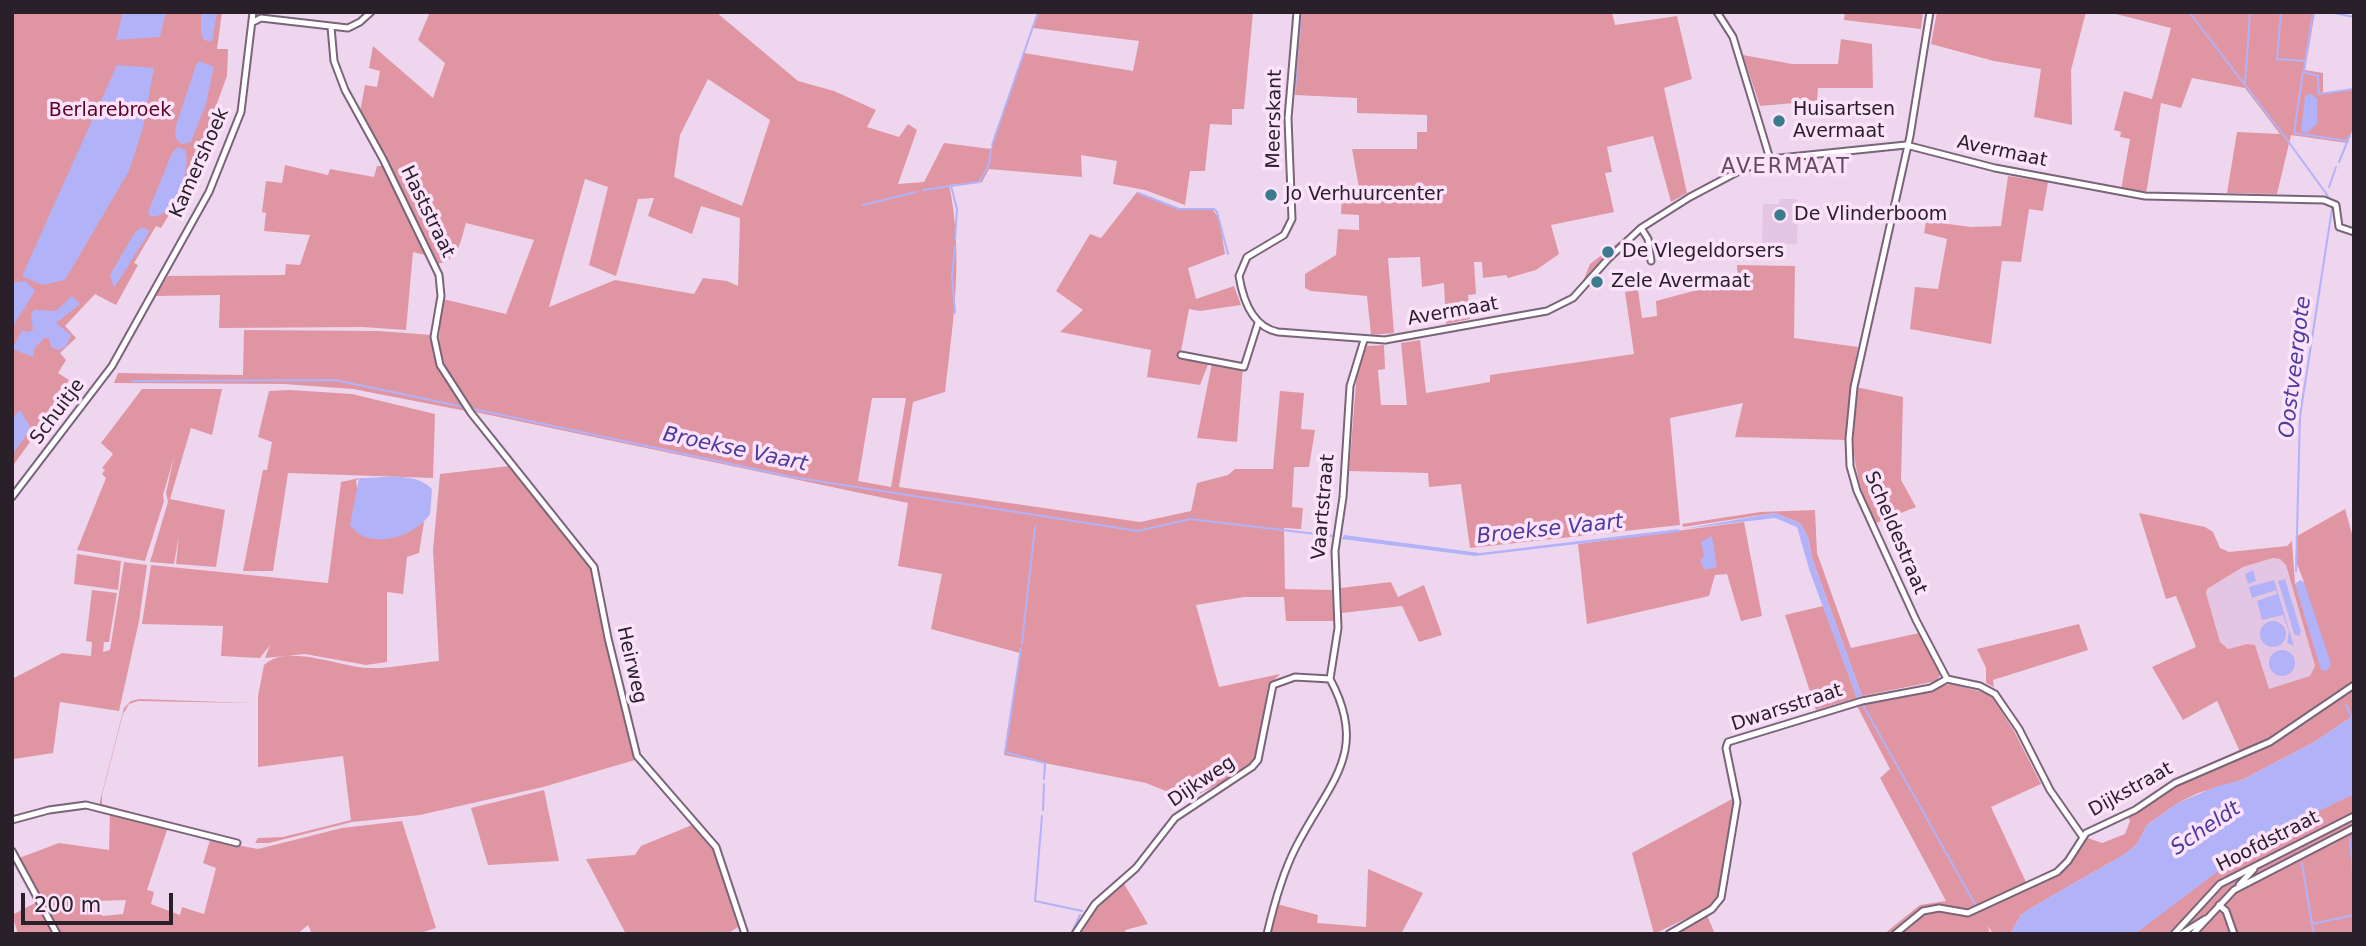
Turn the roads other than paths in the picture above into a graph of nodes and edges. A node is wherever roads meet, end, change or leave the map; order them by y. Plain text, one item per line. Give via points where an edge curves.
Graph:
1 (253, 12) edge
2 (288, 12) edge
3 (371, 12) edge
4 (1297, 12) edge
5 (1717, 12) edge
6 (1930, 12) edge
7 (286, 21) junction
8 (253, 22) junction
9 (331, 27) junction
10 (1906, 145) junction
11 (1770, 159) junction
12 (1641, 228) junction
13 (2354, 232) edge
14 (1651, 261) dead end
15 (1258, 323) junction
16 (1363, 340) junction
17 (1181, 355) dead end
18 (102, 379) joint
19 (470, 411) joint
20 (12, 497) edge
21 (1330, 679) junction
22 (1947, 680) junction
23 (2354, 685) edge
24 (2354, 816) edge
25 (12, 820) edge
26 (2354, 828) edge
27 (2082, 836) junction
28 (237, 844) dead end
29 (12, 851) edge
30 (2259, 864) junction
31 (2234, 890) junction
32 (2218, 905) junction
33 (2209, 917) junction
34 (744, 932) edge
35 (57, 934) edge
36 (734, 934) edge
37 (1076, 934) edge
38 (1267, 934) edge
39 (1669, 934) edge
40 (1895, 934) edge
41 (2174, 934) edge
42 (2181, 934) edge
43 (2193, 934) edge
44 (2234, 934) edge

1 - 8 street, Kamershoek
2 - 7 street
3 - 9 street via 354,26
4 - 15 street, Meerskant via 1288,118 1292,219 1284,235 1250,255 1240,271
5 - 11 street via 1733,37
6 - 10 street, Scheldestraat
7 - 8 street via 259,18
7 - 9 street
8 - 18 street, Kamershoek via 241,112 209,192
9 - 19 street, Haststraat via 334,61 345,90 439,275 435,349
10 - 11 street, Avermaat
10 - 13 street, Avermaat via 1995,168 2145,196 2324,200 2336,205 2339,227
10 - 22 street, Scheldestraat via 1854,387 1850,466 1871,523
11 - 12 street, Avermaat via 1690,197
12 - 14 street via 1648,239
12 - 16 street, Avermaat via 1582,290 1558,307 1385,340
15 - 16 street via 1278,332
15 - 17 street via 1244,367
16 - 21 street, Vaartstraat via 1350,386 1334,568 1338,628
18 - 20 street, Schuitje
19 - 34 street, Heirweg via 594,567 637,756 716,847
21 - 37 street, Dijkweg via 1284,678 1273,685 1258,760 1175,818 1136,868 1095,904
21 - 38 street via 1347,717 1345,754 1287,868
22 - 27 street via 1995,694
22 - 39 street, Dwarsstraat via 1728,743 1737,802 1721,898 1712,909
23 - 27 street, Dijkstraat via 2270,741 2175,783 2135,810
24 - 30 street, Hoofdstraat
25 - 28 street via 86,805
26 - 31 street
27 - 40 street, Dijkstraat via 2057,872 1973,912 1923,911
29 - 35 street
30 - 31 street
30 - 41 street, Hoofdstraat via 2215,888
31 - 32 street, Hoofdstraat
32 - 33 street, Hoofdstraat
32 - 44 street via 2226,911
33 - 42 street
33 - 43 street, Hoofdstraat
34 - 36 street

